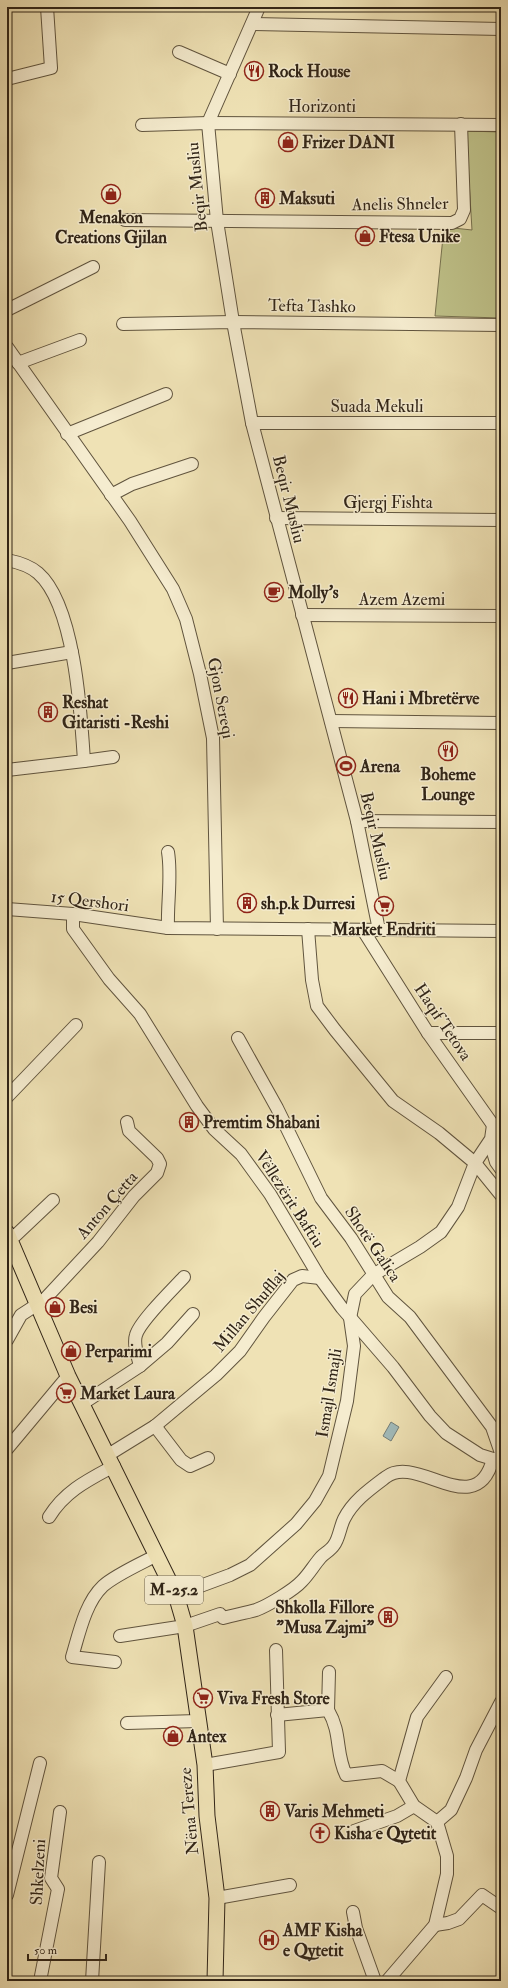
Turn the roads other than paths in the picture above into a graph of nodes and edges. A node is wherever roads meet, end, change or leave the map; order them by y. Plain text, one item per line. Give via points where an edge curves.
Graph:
1 (47, 7) edge
2 (259, 7) edge
3 (252, 24) junction
4 (501, 29) edge
5 (179, 52) dead end
6 (230, 74) junction
7 (7, 79) edge
8 (208, 123) junction
9 (142, 124) dead end
10 (461, 124) junction
11 (501, 125) edge
12 (125, 220) dead end
13 (217, 221) junction
14 (93, 267) dead end
15 (7, 310) edge
16 (233, 322) junction
17 (123, 324) dead end
18 (501, 325) edge
19 (80, 340) dead end
20 (7, 347) edge
21 (18, 363) junction
22 (166, 394) dead end
23 (252, 423) junction
24 (501, 423) edge
25 (67, 434) junction
26 (192, 464) dead end
27 (111, 495) junction
28 (276, 518) junction
29 (501, 520) edge
30 (7, 560) edge
31 (302, 615) junction
32 (501, 616) edge
33 (72, 652) junction
34 (7, 663) edge
35 (331, 720) junction
36 (501, 723) edge
37 (114, 758) dead end
38 (84, 761) junction
39 (7, 770) edge
40 (357, 821) junction
41 (501, 822) edge
42 (168, 852) dead end
43 (7, 909) edge
44 (73, 914) junction
45 (168, 928) junction
46 (308, 928) junction
47 (217, 929) junction
48 (363, 930) junction
49 (379, 930) junction
50 (501, 931) edge
51 (76, 1025) dead end
52 (428, 1033) junction
53 (501, 1034) edge
54 (238, 1038) dead end
55 (7, 1097) edge
56 (127, 1122) dead end
57 (497, 1126) edge
58 (490, 1142) junction
59 (475, 1163) junction
60 (501, 1169) edge
61 (501, 1195) edge
62 (54, 1200) dead end
63 (8, 1237) edge
64 (373, 1275) junction
65 (184, 1277) dead end
66 (320, 1278) junction
67 (37, 1305) junction
68 (193, 1314) dead end
69 (350, 1318) junction
70 (7, 1340) edge
71 (140, 1366) junction
72 (68, 1376) junction
73 (82, 1404) junction
74 (155, 1426) junction
75 (7, 1449) edge
76 (498, 1457) edge
77 (208, 1458) dead end
78 (111, 1461) junction
79 (49, 1517) dead end
80 (157, 1555) junction
81 (176, 1595) junction
82 (185, 1626) junction
83 (120, 1636) dead end
84 (276, 1650) dead end
85 (115, 1662) dead end
86 (329, 1672) dead end
87 (446, 1677) dead end
88 (501, 1702) edge
89 (328, 1710) junction
90 (277, 1715) junction
91 (198, 1721) junction
92 (127, 1722) dead end
93 (40, 1763) dead end
94 (205, 1765) junction
95 (399, 1781) junction
96 (414, 1806) junction
97 (60, 1812) dead end
98 (437, 1822) junction
99 (354, 1831) dead end
100 (99, 1862) dead end
101 (290, 1885) dead end
102 (7, 1895) edge
103 (217, 1898) junction
104 (501, 1908) edge
105 (354, 1912) dead end
106 (435, 1925) junction
107 (40, 1981) edge
108 (92, 1981) edge
109 (215, 1981) edge
110 (375, 1981) edge
111 (387, 1981) edge

1 - 7 street via 52,68
2 - 3 street, Beqir Musliu
3 - 4 street
3 - 6 street, Beqir Musliu
5 - 6 street
6 - 8 street, Beqir Musliu
8 - 9 street, Horizonti
8 - 10 street, Horizonti
8 - 13 street, Beqir Musliu
10 - 11 street, Horizonti
10 - 13 street, Anelis Shneler via 464,210 460,218 452,222
12 - 13 street, Anelis Shneler
13 - 16 street, Beqir Musliu
14 - 15 street
16 - 17 street, Tefta Tashko
16 - 18 street, Tefta Tashko
16 - 23 street, Beqir Musliu
19 - 21 street
20 - 21 street, Gjon Sereqi
21 - 25 street, Gjon Sereqi
22 - 25 street
23 - 24 street, Suada Mekuli
23 - 28 street, Beqir Musliu
25 - 27 street, Gjon Sereqi
26 - 27 street via 139,481
27 - 47 street, Gjon Sereqi via 130,520 172,589 186,619 200,674 213,738
28 - 29 street, Gjergj Fishta
28 - 31 street, Beqir Musliu
30 - 33 street via 18,562 38,573 52,593 63,619
31 - 32 street, Azem Azemi
31 - 35 street, Beqir Musliu
33 - 34 street
33 - 38 street
35 - 36 street
35 - 40 street, Beqir Musliu
37 - 38 street
38 - 39 street
40 - 41 street
40 - 49 street, Beqir Musliu
42 - 45 street via 171,867 167,904
43 - 44 street, 15 Qershori
44 - 45 street, 15 Qershori
44 - 66 street, Vëllezërit Baftiu via 73,929 109,979 140,1014 171,1066 214,1129 241,1154 270,1194
45 - 47 street, 15 Qershori
46 - 47 street, 15 Qershori
46 - 48 street, 15 Qershori
46 - 59 street via 317,1006 393,1101 439,1133
48 - 49 street, 15 Qershori
48 - 52 street, Haqif Tetova
49 - 50 street, 15 Qershori
51 - 55 street
52 - 53 street
52 - 57 street, Haqif Tetova
54 - 64 street, Shotë Galica via 322,1198 351,1238
56 - 67 street, Anton Çetta via 129,1130 158,1158 159,1168 98,1242
57 - 58 street, Ismajl Ismajli
58 - 59 street, Ismajl Ismajli
58 - 60 street
59 - 61 street
59 - 64 street, Ismajl Ismajli via 458,1207 441,1232
62 - 63 street, Nëna Tereze
63 - 67 main road, Nëna Tereze / M-25.2
64 - 69 street, Ismajl Ismajli via 355,1294
64 - 76 street, Shotë Galica via 388,1297 410,1317 488,1421 492,1427
65 - 71 street via 144,1322 136,1335
66 - 69 street, Vëllezërit Baftiu
66 - 74 street, Millan Shufllaj via 302,1276 292,1280 240,1351 216,1375
67 - 70 street via 21,1315
67 - 72 main road, Nëna Tereze / M-25.2
68 - 71 street
69 - 76 street, Vëllezërit Baftiu via 446,1433 480,1455
69 - 81 street, Ismajl Ismajli via 354,1346 347,1401 329,1476 315,1501 296,1524 250,1565
71 - 73 street
72 - 73 main road, Nëna Tereze / M-25.2
72 - 75 street
73 - 78 main road, Nëna Tereze / M-25.2
74 - 77 street via 181,1460 190,1466
74 - 78 street, Millan Shufllaj
76 - 82 street via 482,1480 472,1486 447,1485 418,1473 402,1471 389,1474 352,1506 335,1545 322,1556 301,1583 256,1610 223,1618 220,1614
78 - 79 street via 73,1489 54,1508
78 - 80 main road, Nëna Tereze / M-25.2
80 - 81 main road, Nëna Tereze / M-25.2
80 - 85 street via 103,1586 85,1616 72,1657
81 - 82 main road, Nëna Tereze / M-25.2
82 - 83 street
82 - 91 main road, Nëna Tereze / M-25.2
84 - 90 street
86 - 89 street
87 - 95 street via 417,1717
88 - 98 street via 476,1750 451,1810
89 - 90 street
89 - 95 street via 335,1722 341,1765 346,1775 382,1771
90 - 94 street via 278,1752
91 - 92 street
91 - 94 main road, Nëna Tereze / M-25.2
93 - 102 street
94 - 103 main road, Nëna Tereze / M-25.2 via 207,1816
95 - 96 street
96 - 98 street
96 - 99 street via 397,1816
97 - 107 street, Shkelzeni via 51,1878 58,1890
98 - 106 street via 447,1856 447,1874
100 - 108 street
101 - 103 street
103 - 109 main road, Nëna Tereze / M-25.2
104 - 106 street via 482,1895 459,1919
105 - 110 street via 356,1928
106 - 111 street

